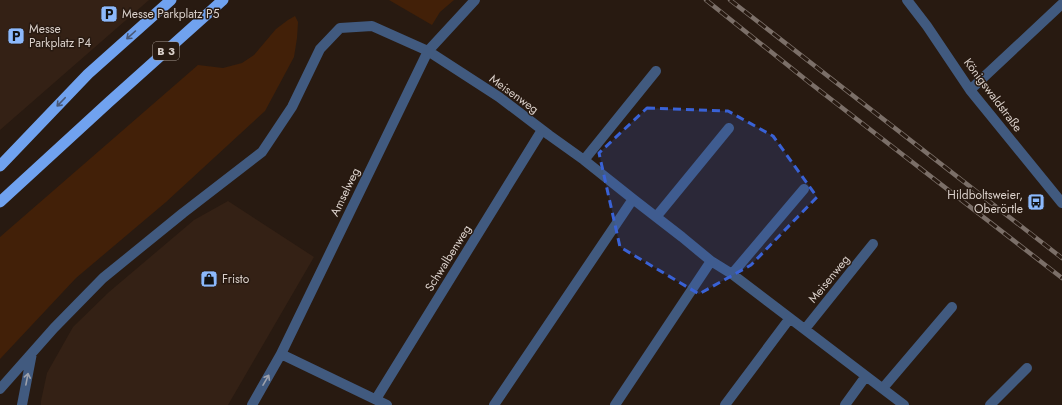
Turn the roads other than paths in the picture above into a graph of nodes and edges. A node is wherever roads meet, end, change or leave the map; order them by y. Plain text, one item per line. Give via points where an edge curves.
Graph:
1 (171, 0) edge
2 (223, 0) edge
3 (475, 0) edge
4 (906, 0) edge
5 (1062, 4) edge
6 (428, 51) junction
7 (656, 71) dead end
8 (970, 90) junction
9 (729, 128) dead end
10 (542, 130) junction
11 (584, 160) junction
12 (0, 166) edge
13 (804, 189) dead end
14 (633, 199) junction
15 (0, 202) edge
16 (1062, 203) edge
17 (656, 217) junction
18 (873, 244) dead end
19 (711, 261) junction
20 (732, 274) junction
21 (952, 307) dead end
22 (790, 318) junction
23 (805, 330) junction
24 (32, 353) junction
25 (281, 354) junction
26 (1027, 368) dead end
27 (866, 376) junction
28 (883, 388) junction
29 (0, 389) edge
30 (376, 399) junction
31 (22, 405) edge
32 (252, 405) edge
33 (387, 405) edge
34 (494, 405) edge
35 (615, 405) edge
36 (725, 405) edge
37 (845, 405) edge
38 (904, 405) edge
39 (990, 405) edge

1 -> 12 highway via 88,74
2 - 15 highway, B 3
3 - 6 street, Amselweg
4 - 8 street, Königswaldstraße via 927,26
5 - 8 street
6 - 10 street, Meisenweg via 498,97
6 - 24 street, Meisenweg via 372,26 340,28 320,49 292,107 262,152 103,278
6 - 25 street, Amselweg
7 - 11 street
8 - 16 street, Königswaldstraße
9 - 17 street
10 - 11 street, Meisenweg
10 - 30 street, Schwalbenweg
11 - 14 street, Meisenweg
13 - 20 street
14 - 17 street, Meisenweg
14 - 34 street
17 - 19 street, Meisenweg
18 - 23 street, Meisenweg
19 - 20 street, Meisenweg
19 - 35 street
20 - 22 street, Meisenweg
21 - 28 street
22 - 23 street, Meisenweg
22 - 36 street
23 - 27 street, Meisenweg
24 - 29 street, Meisenweg
31 -> 24 street
25 - 30 street
32 -> 25 street, Amselweg
26 - 39 street
27 - 28 street, Meisenweg
27 - 37 street
28 - 38 street, Meisenweg
30 - 33 street

